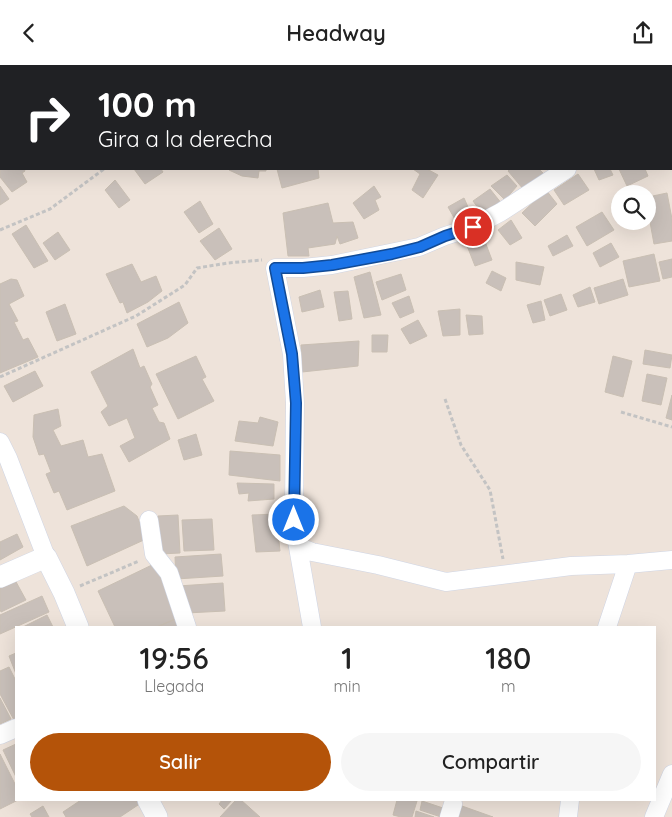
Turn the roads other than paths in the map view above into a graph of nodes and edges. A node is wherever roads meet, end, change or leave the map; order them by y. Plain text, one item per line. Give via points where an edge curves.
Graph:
1 (565, 170) edge
2 (0, 442) edge
3 (149, 520) dead end
4 (299, 547) junction
5 (46, 557) junction
6 (672, 560) edge
7 (628, 564) junction
8 (0, 577) edge
9 (78, 626) edge
10 (187, 626) edge
11 (312, 626) edge
12 (607, 626) edge
13 (15, 728) edge
14 (0, 735) edge
15 (672, 774) edge
16 (149, 801) edge
17 (570, 801) edge
18 (157, 817) edge
19 (568, 817) edge
20 (654, 817) edge

1 - 4 street via 473,227 420,247 332,265 275,268 292,354 296,435 294,510
2 - 5 street
3 - 10 street via 154,555 169,573
4 - 7 street via 446,582 572,566
4 - 11 street
5 - 8 street
5 - 9 street
6 - 7 street
7 - 12 street
13 - 14 street
15 - 20 street
16 - 18 street
17 - 19 street

